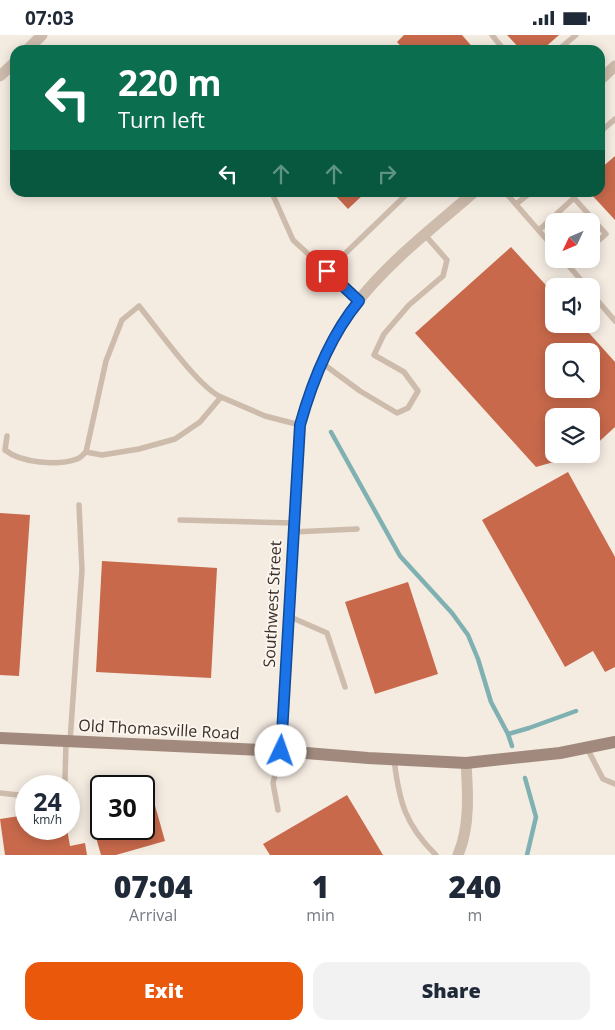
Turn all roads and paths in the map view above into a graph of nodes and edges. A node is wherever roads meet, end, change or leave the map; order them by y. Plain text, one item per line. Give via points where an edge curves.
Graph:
1 (42, 35) edge
2 (492, 35) edge
3 (576, 35) edge
4 (32, 45) edge
5 (500, 45) edge
6 (564, 45) edge
7 (10, 67) edge
8 (615, 67) edge
9 (605, 76) edge
10 (0, 77) edge
11 (615, 119) edge
12 (605, 128) edge
13 (274, 197) edge
14 (404, 197) edge
15 (468, 197) edge
16 (509, 197) edge
17 (525, 197) edge
18 (516, 205) junction
19 (558, 213) edge
20 (587, 213) edge
21 (545, 225) edge
22 (600, 227) edge
23 (539, 230) junction
24 (425, 235) junction
25 (545, 237) edge
26 (600, 239) edge
27 (571, 268) edge
28 (327, 271) junction
29 (579, 278) edge
30 (359, 301) junction
31 (600, 304) edge
32 (615, 321) edge
33 (322, 363) junction
34 (221, 397) junction
35 (300, 425) junction
36 (7, 436) dead end
37 (86, 452) junction
38 (78, 505) dead end
39 (180, 520) dead end
40 (293, 527) junction
41 (357, 529) dead end
42 (288, 617) junction
43 (346, 687) dead end
44 (0, 737) edge
45 (68, 741) junction
46 (615, 742) edge
47 (587, 748) junction
48 (281, 751) junction
49 (394, 759) junction
50 (466, 763) junction
51 (65, 775) edge
52 (615, 784) edge
53 (0, 793) edge
54 (15, 795) edge
55 (278, 809) dead end
56 (436, 855) edge
57 (458, 855) edge

1 - 4 street
2 - 5 lane
3 - 6 lane
7 - 10 street
8 - 9 street
11 - 12 lane
13 - 28 lane via 293,240
14 - 28 lane
15 - 24 street, Southwest Street
16 - 18 lane
17 - 18 lane
18 - 23 lane
19 - 20 lane via 574,198
21 - 23 lane
22 - 26 lane via 606,234
23 - 25 lane
24 - 30 street, Southwest Street
24 - 33 lane via 447,260 443,276 409,305 384,334 374,355 404,372 418,391 408,408 397,413
27 - 29 lane
28 - 30 lane
30 - 33 street, Southwest Street
31 - 32 lane
33 - 35 street, Southwest Street
34 - 35 lane via 265,416
34 - 37 lane via 200,422 175,439 102,455
34 - 37 lane via 198,379 139,306 122,321 106,361
35 - 40 street, Southwest Street
36 - 37 lane via 5,451 23,459 64,461 79,459
38 - 45 lane via 82,570
39 - 40 lane
40 - 41 lane
40 - 42 street, Southwest Street
42 - 43 lane via 327,633
42 - 48 street, Southwest Street
44 - 45 street, Old Thomasville Road
45 - 48 street, Old Thomasville Road
45 - 51 lane
46 - 47 street, Old Thomasville Road
47 - 50 street, Old Thomasville Road
47 - 52 lane via 603,779
48 - 49 street, Old Thomasville Road
48 - 55 lane via 273,783
49 - 50 street, Old Thomasville Road
49 - 56 lane via 403,809 424,843
50 - 57 street via 468,797
53 - 54 lane

